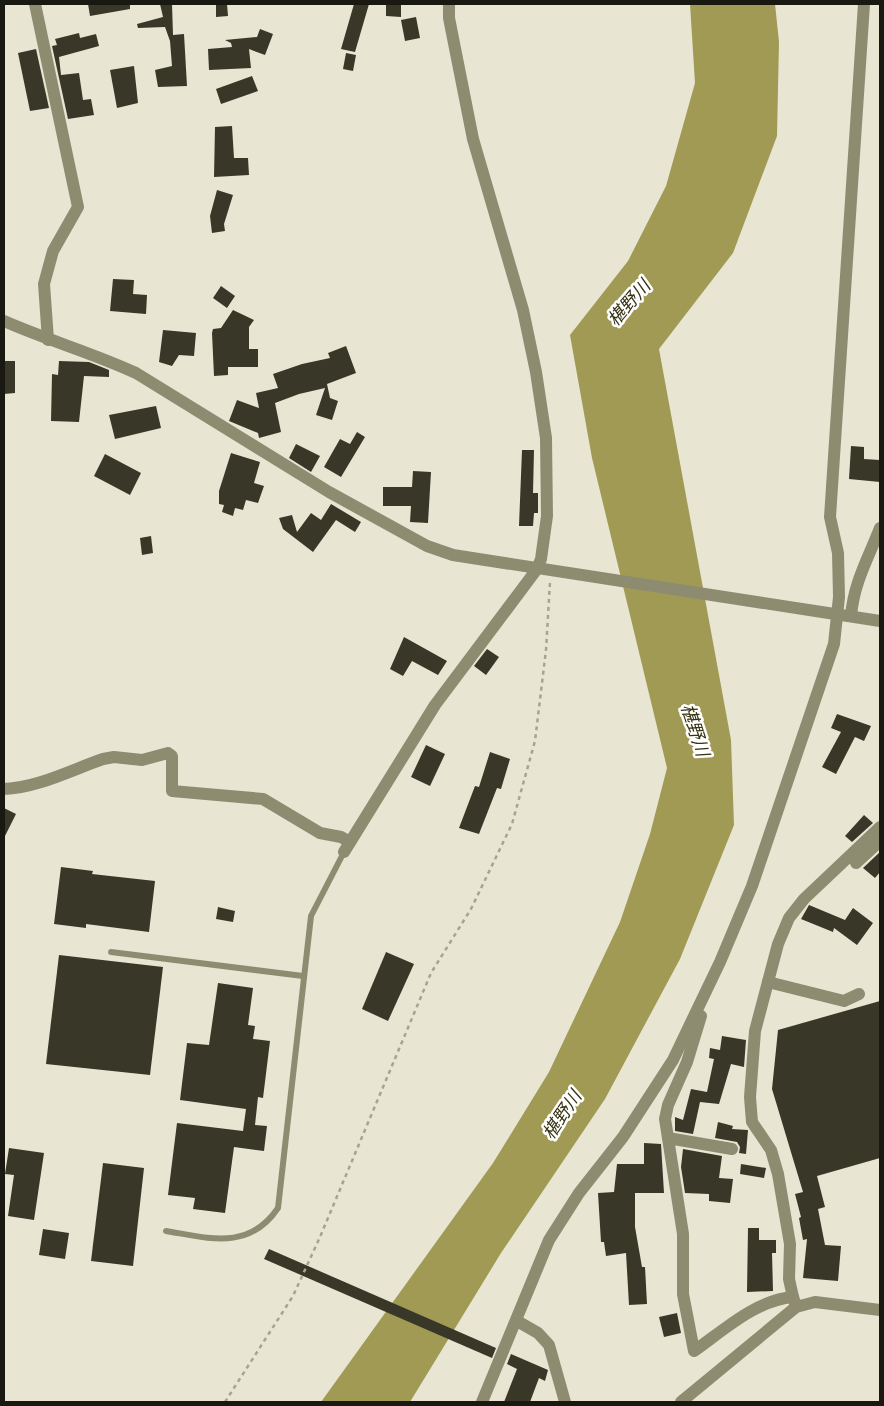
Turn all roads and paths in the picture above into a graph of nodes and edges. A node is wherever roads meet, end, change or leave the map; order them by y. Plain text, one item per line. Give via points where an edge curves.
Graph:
1 (34, 4) edge
2 (449, 4) edge
3 (864, 4) edge
4 (4, 322) edge
5 (48, 340) junction
6 (880, 528) edge
7 (537, 569) junction
8 (551, 572) junction
9 (836, 614) junction
10 (851, 616) junction
11 (880, 621) edge
12 (4, 789) edge
13 (880, 827) edge
14 (880, 841) edge
15 (347, 847) junction
16 (856, 863) dead end
17 (110, 952) dead end
18 (304, 976) junction
19 (712, 980) junction
20 (768, 982) junction
21 (859, 994) dead end
22 (668, 1138) junction
23 (732, 1149) dead end
24 (166, 1231) dead end
25 (794, 1302) junction
26 (880, 1310) edge
27 (517, 1321) junction
28 (225, 1402) edge
29 (482, 1402) edge
30 (565, 1402) edge
31 (681, 1402) edge

1 - 5 street via 78,207 53,250 44,284
2 - 7 street via 473,139 523,310 536,372 546,438 547,516
3 - 9 street via 830,517 838,553
4 - 5 street
5 - 7 street via 107,360 136,374 329,492 427,546 453,555
6 - 10 street via 858,579
7 - 8 street
7 - 15 street via 435,704
8 - 9 street
8 - 28 path via 535,741 512,824 471,909 431,973 292,1296
9 - 10 street
9 - 19 street via 834,644 752,886
10 - 11 street
12 - 15 street via 37,782 108,758 142,760 168,752 172,756 172,791 263,798 320,833 341,837
13 - 20 street via 804,899 789,918
14 - 16 street
15 - 18 lane via 311,916
17 - 18 lane
18 - 24 lane via 278,1208 268,1223 244,1237 219,1239
19 - 22 street via 687,1062 668,1105 665,1119
19 - 27 street via 673,1060 623,1138 579,1193 549,1240
20 - 21 street via 844,1001
20 - 25 street via 755,1031 750,1105 752,1122 771,1150 778,1174 790,1244 788,1279
22 - 23 street
22 - 25 street via 683,1234 683,1294 694,1351 760,1305 778,1298
25 - 26 street
25 - 31 street
27 - 29 street
27 - 30 street via 538,1333 549,1345

